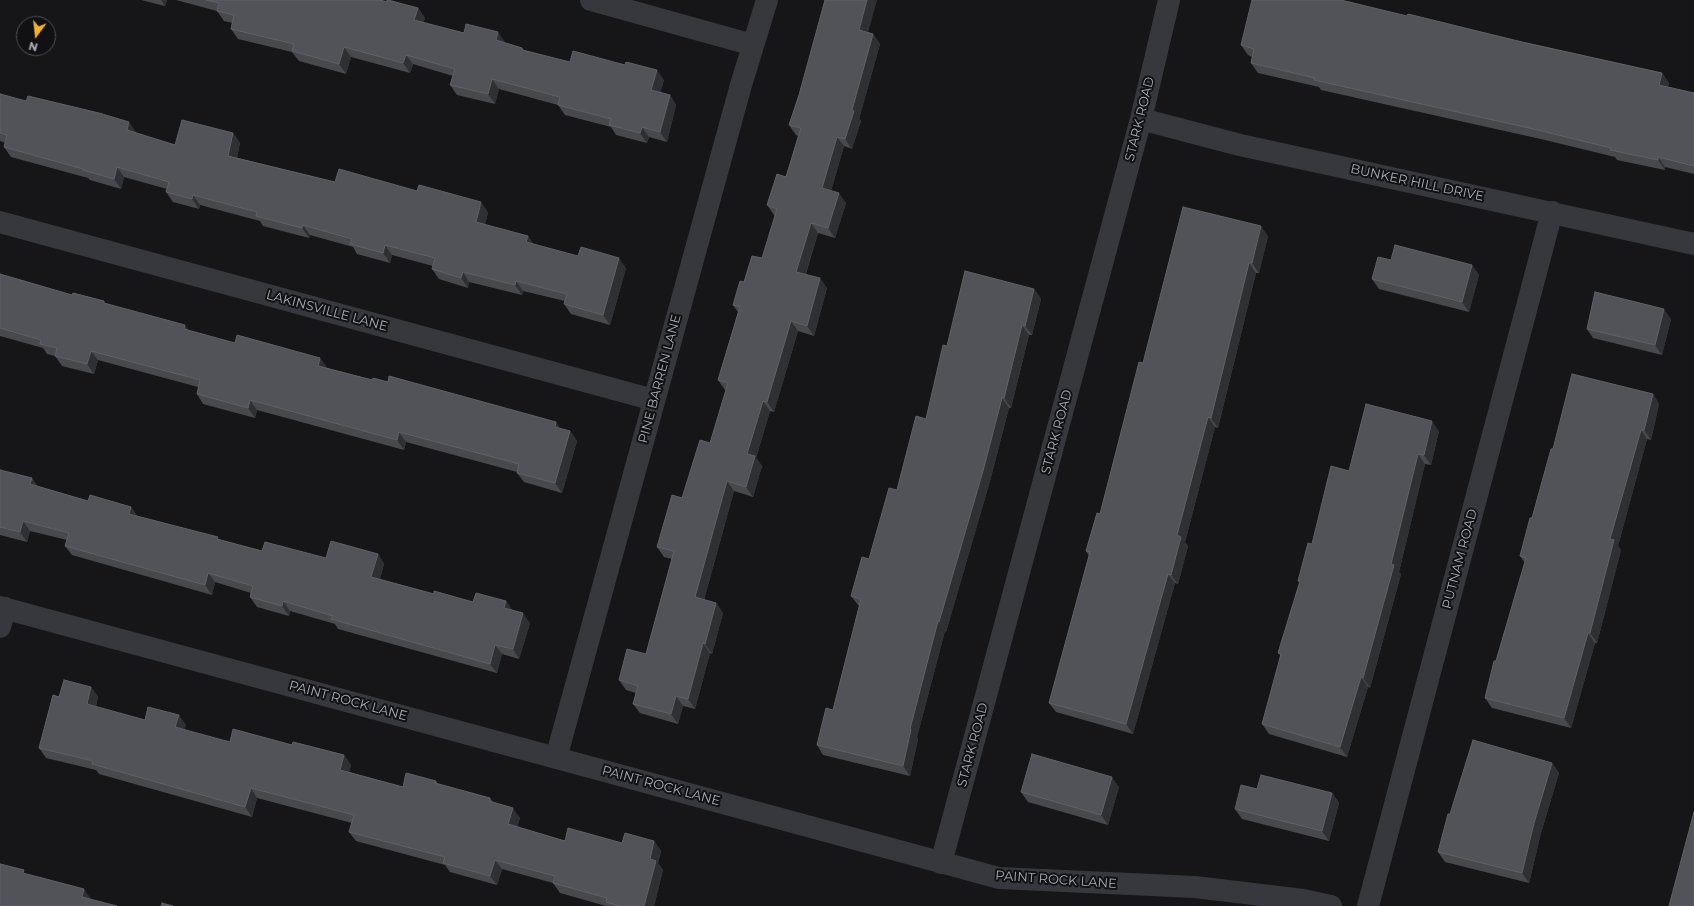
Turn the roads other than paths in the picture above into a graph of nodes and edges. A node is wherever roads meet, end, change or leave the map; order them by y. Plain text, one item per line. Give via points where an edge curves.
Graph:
1 (591, 0) edge
2 (767, 0) edge
3 (1169, 0) edge
4 (753, 45) junction
5 (1141, 119) junction
6 (1552, 212) junction
7 (0, 222) edge
8 (1694, 244) edge
9 (654, 400) junction
10 (2, 614) edge
11 (556, 758) junction
12 (941, 863) junction
13 (1331, 906) edge
14 (1368, 906) edge

1 - 4 street
2 - 4 street, PINE BARREN LANE
3 - 5 street, STARK ROAD
4 - 9 street, PINE BARREN LANE
5 - 6 street, BUNKER HILL DRIVE via 1240,145
5 - 12 street, STARK ROAD
6 - 8 street, BUNKER HILL DRIVE
6 - 14 street, PUTNAM ROAD
7 - 9 street, LAKINSVILLE LANE
9 - 11 street, PINE BARREN LANE
10 - 11 street, PAINT ROCK LANE
11 - 12 street, PAINT ROCK LANE
12 - 13 street, PAINT ROCK LANE via 999,878 1195,887 1303,900

